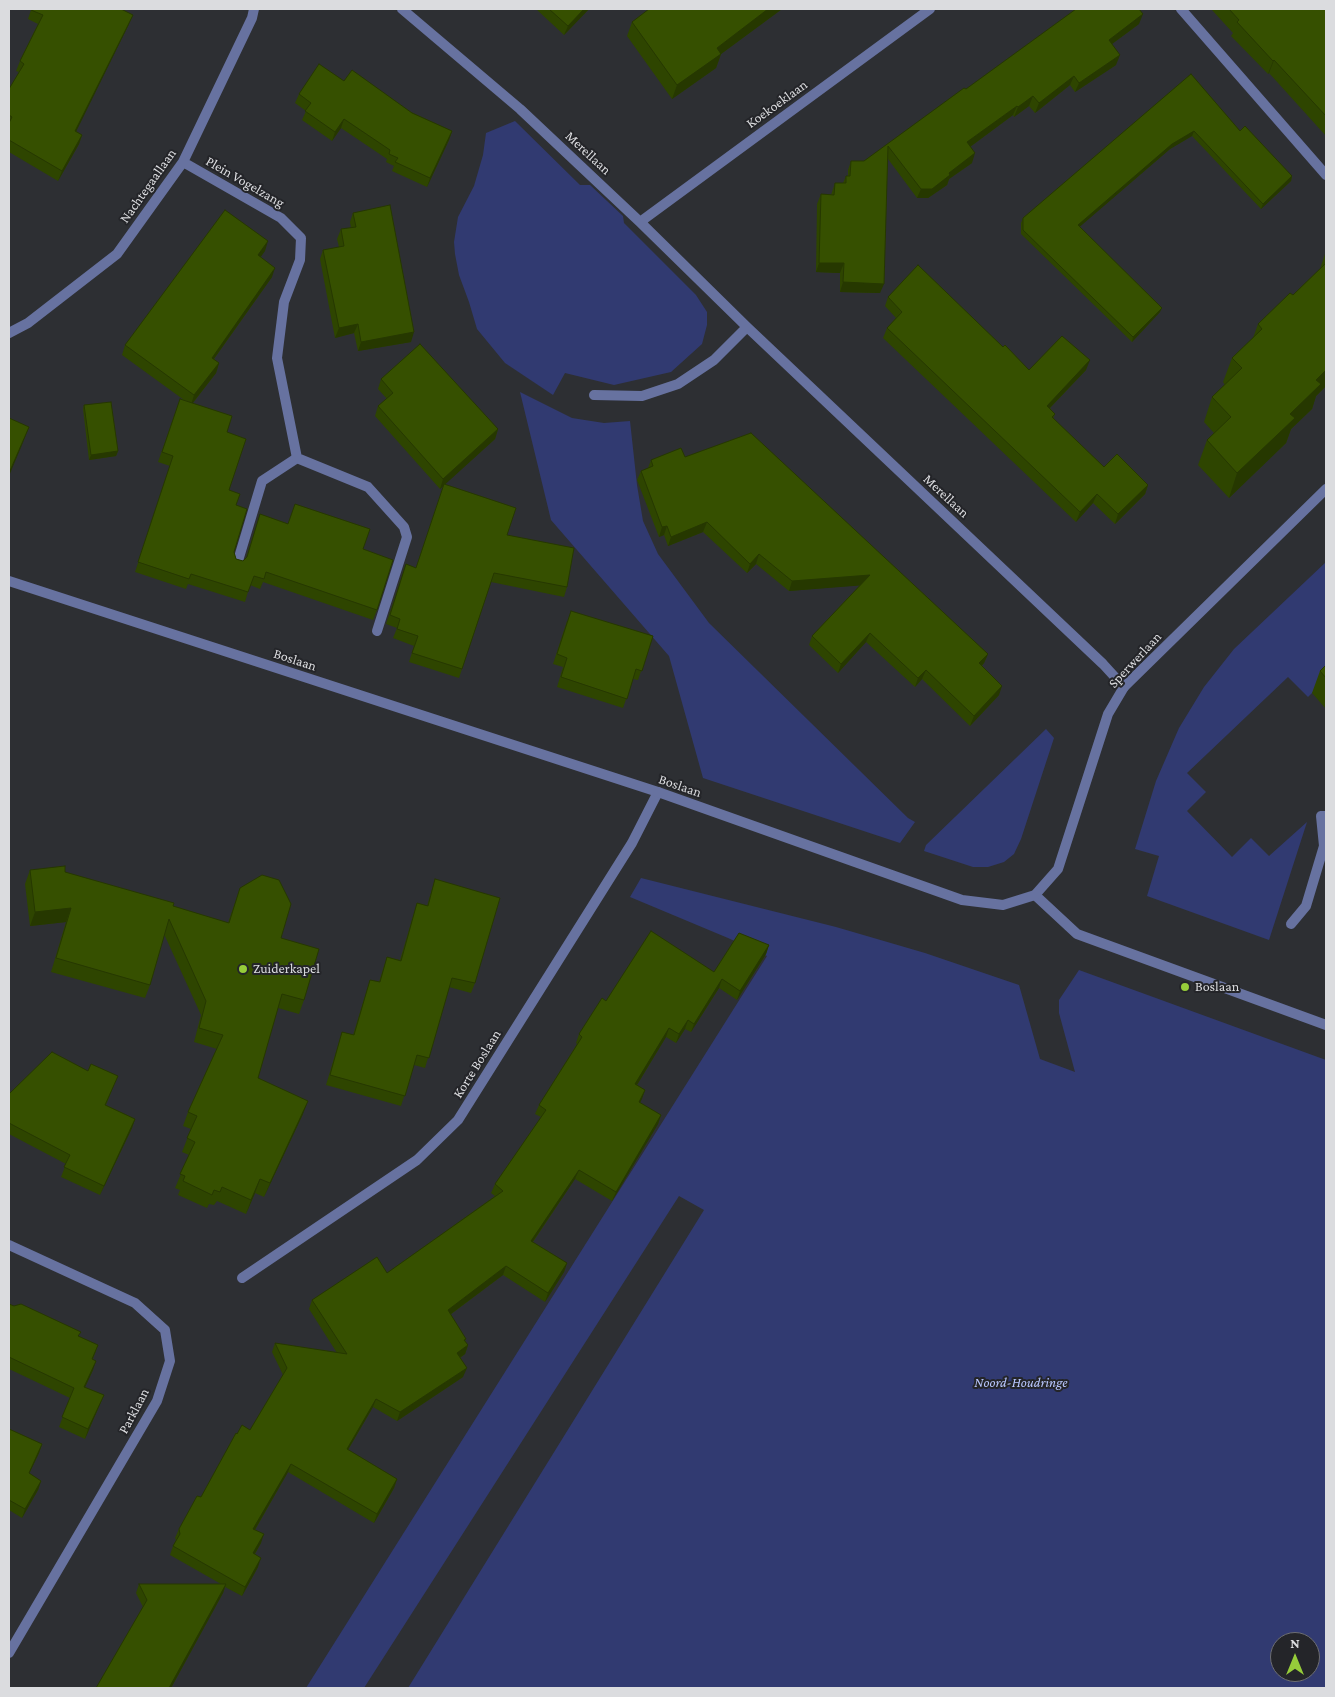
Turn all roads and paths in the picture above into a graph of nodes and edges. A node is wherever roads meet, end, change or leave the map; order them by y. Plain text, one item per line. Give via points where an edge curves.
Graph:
1 (254, 9) edge
2 (402, 9) edge
3 (930, 9) edge
4 (1181, 9) edge
5 (183, 162) junction
6 (1326, 175) edge
7 (640, 222) junction
8 (747, 327) junction
9 (9, 334) edge
10 (594, 395) dead end
11 (297, 458) junction
12 (1326, 489) edge
13 (237, 564) edge
14 (9, 581) edge
15 (377, 631) dead end
16 (1124, 688) junction
17 (658, 792) junction
18 (1326, 816) edge
19 (1035, 895) junction
20 (1291, 924) dead end
21 (1326, 1026) edge
22 (9, 1245) edge
23 (242, 1278) dead end
24 (9, 1653) edge

1 - 5 street, Nachtegaallaan
2 - 7 street, Merellaan via 520,109
3 - 7 street, Koekoeklaan
4 - 6 street
5 - 9 street, Nachtegaallaan via 117,254
5 - 11 street, Plein Vogelzang via 281,218 301,238 300,260 284,302 278,358
7 - 8 street, Merellaan
8 - 10 street via 714,360 678,384 642,396
8 - 16 street, Merellaan via 1103,664
11 - 13 street via 262,481
11 - 15 street via 368,487 404,527 407,537
12 - 16 street, Sperwerlaan
14 - 17 street, Boslaan
16 - 19 street, Sperwerlaan via 1108,714 1058,869
17 - 19 street, Boslaan via 962,900 1002,904
17 - 23 street, Korte Boslaan via 632,843 458,1120 417,1160
18 - 20 street via 1320,816 1324,846 1306,906
19 - 21 street via 1077,934
22 - 24 street, Parklaan via 135,1303 165,1330 170,1361 157,1401

